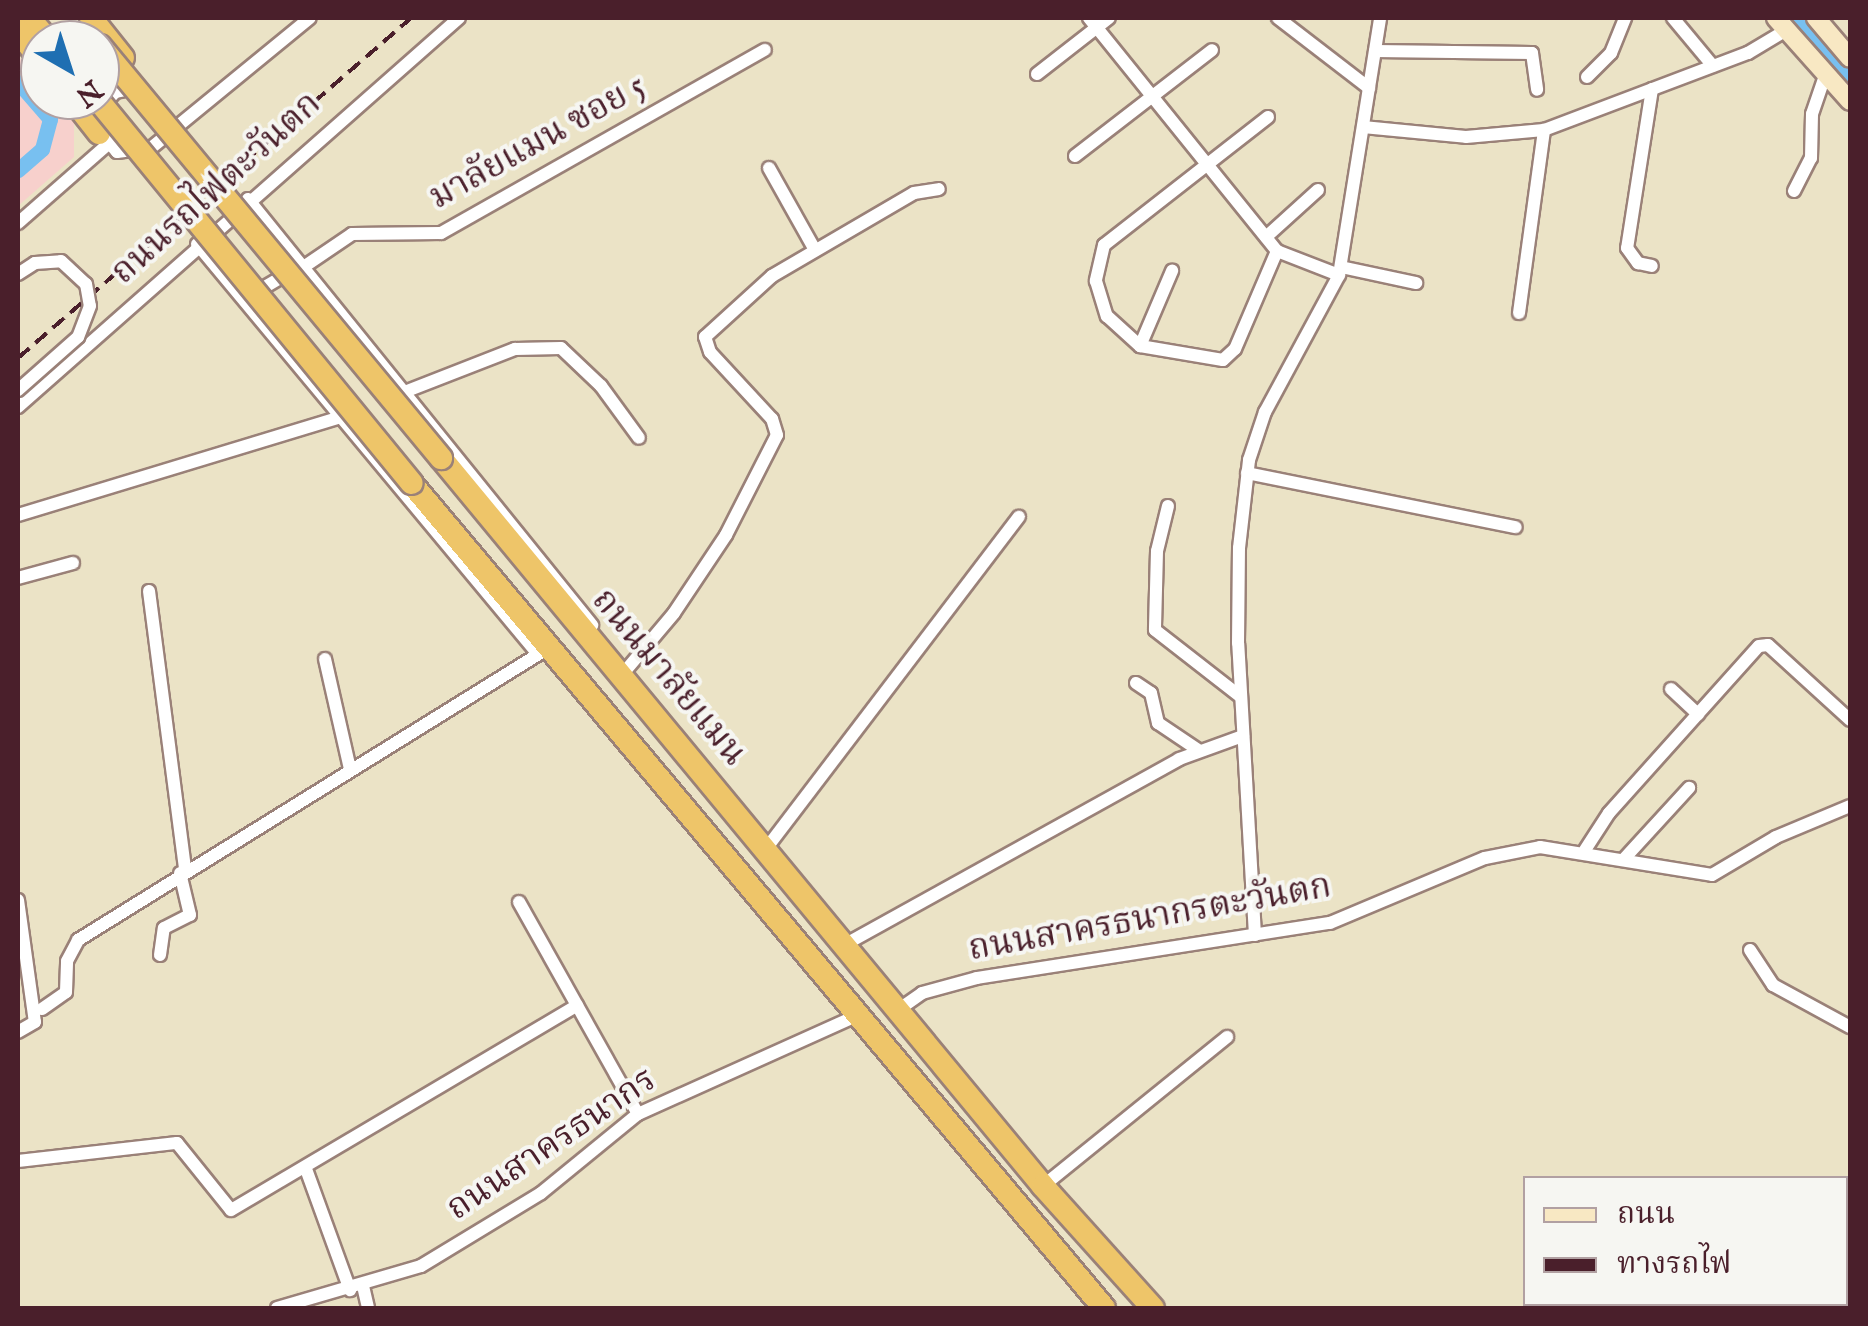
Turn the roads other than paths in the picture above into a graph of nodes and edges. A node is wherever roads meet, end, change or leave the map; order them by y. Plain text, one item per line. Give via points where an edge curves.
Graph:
1 (91, 18) edge
2 (310, 18) edge
3 (459, 18) edge
4 (1110, 18) edge
5 (1278, 18) edge
6 (1380, 18) edge
7 (1625, 18) edge
8 (1673, 18) edge
9 (1816, 18) edge
10 (1093, 23) edge
11 (1782, 23) edge
12 (764, 50) dead end
13 (1212, 50) dead end
14 (1375, 51) junction
15 (1850, 58) edge
16 (1713, 66) junction
17 (120, 70) edge
18 (1826, 73) junction
19 (1037, 74) dead end
20 (1588, 77) dead end
21 (1369, 88) junction
22 (1652, 89) junction
23 (147, 90) junction
24 (1537, 90) dead end
25 (1154, 98) junction
26 (1850, 102) edge
27 (1268, 117) dead end
28 (88, 120) edge
29 (114, 120) edge
30 (177, 126) junction
31 (1363, 127) junction
32 (1544, 130) junction
33 (103, 139) junction
34 (1075, 156) dead end
35 (1207, 166) junction
36 (769, 168) dead end
37 (939, 189) dead end
38 (1318, 190) dead end
39 (1794, 191) dead end
40 (248, 200) junction
41 (18, 223) edge
42 (1266, 237) junction
43 (197, 244) junction
44 (815, 250) junction
45 (1278, 250) junction
46 (301, 261) junction
47 (1652, 266) dead end
48 (1340, 271) junction
49 (1172, 272) dead end
50 (18, 274) edge
51 (1416, 283) dead end
52 (239, 296) junction
53 (1519, 313) dead end
54 (1140, 346) junction
55 (18, 390) edge
56 (407, 392) junction
57 (18, 407) edge
58 (338, 418) junction
59 (639, 438) dead end
60 (1248, 474) junction
61 (1168, 506) dead end
62 (18, 515) edge
63 (1018, 517) dead end
64 (1516, 527) dead end
65 (73, 563) dead end
66 (18, 578) edge
67 (150, 591) dead end
68 (544, 650) junction
69 (325, 659) dead end
70 (617, 672) junction
71 (1136, 684) dead end
72 (1671, 689) dead end
73 (1241, 697) junction
74 (1698, 714) junction
75 (1850, 720) edge
76 (1243, 736) junction
77 (1198, 750) junction
78 (350, 769) junction
79 (1689, 788) dead end
80 (1850, 806) edge
81 (764, 850) junction
82 (1585, 850) junction
83 (1623, 860) junction
84 (182, 872) junction
85 (18, 900) edge
86 (519, 902) dead end
87 (1255, 935) junction
88 (844, 945) junction
89 (1750, 950) dead end
90 (160, 955) dead end
91 (577, 1005) junction
92 (42, 1009) dead end
93 (898, 1010) junction
94 (856, 1016) junction
95 (1850, 1027) edge
96 (18, 1032) edge
97 (1226, 1037) dead end
98 (638, 1114) junction
99 (18, 1161) edge
100 (306, 1170) junction
101 (1043, 1186) junction
102 (357, 1288) junction
103 (277, 1308) edge
104 (368, 1308) edge
105 (1104, 1308) edge
106 (1153, 1308) edge

1 - 23 highway
2 - 30 street
3 - 40 street, ถนนรถไฟตะวันตก
4 - 10 street
5 - 21 street
6 - 14 street
7 - 20 street via 1611,53
8 - 16 street
9 - 15 street
10 - 19 street
10 - 25 street
11 - 16 street
11 - 18 street
12 - 46 street, มาลัยแมน ซอย 5 via 441,234 352,234
13 - 25 street
14 - 21 street
14 - 24 street via 1532,53
16 - 22 street
17 - 70 highway, ถนนมาลัยแมน, bridge
18 - 26 street
18 - 39 street via 1812,114 1811,158
21 - 31 street
22 - 32 street
22 - 47 street via 1627,248 1638,263
23 - 30 highway
23 - 33 street via 124,88 107,98 98,114
25 - 34 street
25 - 35 street
27 - 35 street
28 - 33 highway
29 - 68 highway, ถนนมาลัยแมน, bridge
30 - 33 street via 151,148 128,155
31 - 32 street via 1466,138
31 - 48 street
32 - 53 street
33 - 41 street
35 - 42 street
35 - 54 street via 1104,245 1095,263 1107,316
36 - 44 street
37 - 44 street via 914,193
38 - 42 street
40 - 43 street, ถนนรถไฟตะวันตก
40 - 46 street
42 - 45 street
43 - 52 street
43 - 57 street, ถนนรถไฟตะวันตก
44 - 70 street via 763,282 704,337 772,420 776,435 726,535 674,614
45 - 48 street
45 - 54 street via 1235,350 1222,360
46 - 52 street, มาลัยแมน ซอย 5 via 264,292
46 - 56 street
48 - 51 street
48 - 60 street via 1266,412
49 - 54 street
50 - 55 street, bridge via 35,263 61,262 86,284 90,306 78,336
52 - 58 street
56 - 59 street via 515,349 562,348
56 - 70 street via 575,601
58 - 62 street
58 - 68 street
60 - 64 street
60 - 73 street via 1239,548
61 - 73 street via 1157,550 1154,630
63 - 81 street
65 - 66 street
67 - 84 street
68 - 78 street
68 - 94 highway, ถนนมาลัยแมน
69 - 78 street
70 - 81 highway, ถนนมาลัยแมน
71 - 77 street via 1151,693 1158,724
72 - 74 street
73 - 76 street
74 - 75 street via 1763,644
74 - 82 street via 1609,813
76 - 77 street
76 - 87 street
77 - 88 street
78 - 84 street
79 - 83 street
80 - 83 street, ถนนสาครธนากรตะวันตก via 1776,837 1712,875
81 - 88 highway, ถนนมาลัยแมน
82 - 83 street, ถนนสาครธนากรตะวันตก
82 - 87 street, ถนนสาครธนากรตะวันตก via 1540,847 1485,858 1354,916
84 - 90 street via 190,915 164,928
84 - 92 street via 78,940 67,961 66,992
85 - 96 street via 34,1022
86 - 91 street
87 - 93 street, ถนนสาครธนากรตะวันตก via 978,978 922,993
88 - 93 highway, ถนนมาลัยแมน
89 - 95 street via 1773,985
91 - 98 street
91 - 100 street
93 - 101 highway, ถนนมาลัยแมน
94 - 98 street, ถนนสาครธนากร
94 - 105 highway, ถนนมาลัยแมน
97 - 101 street
98 - 102 street, ถนนสาครธนากร via 503,1218 422,1266
99 - 100 street via 177,1142 231,1210
100 - 102 street
101 - 106 highway, ถนนมาลัยแมน
102 - 103 street, ถนนสาครธนากร
102 - 104 street

